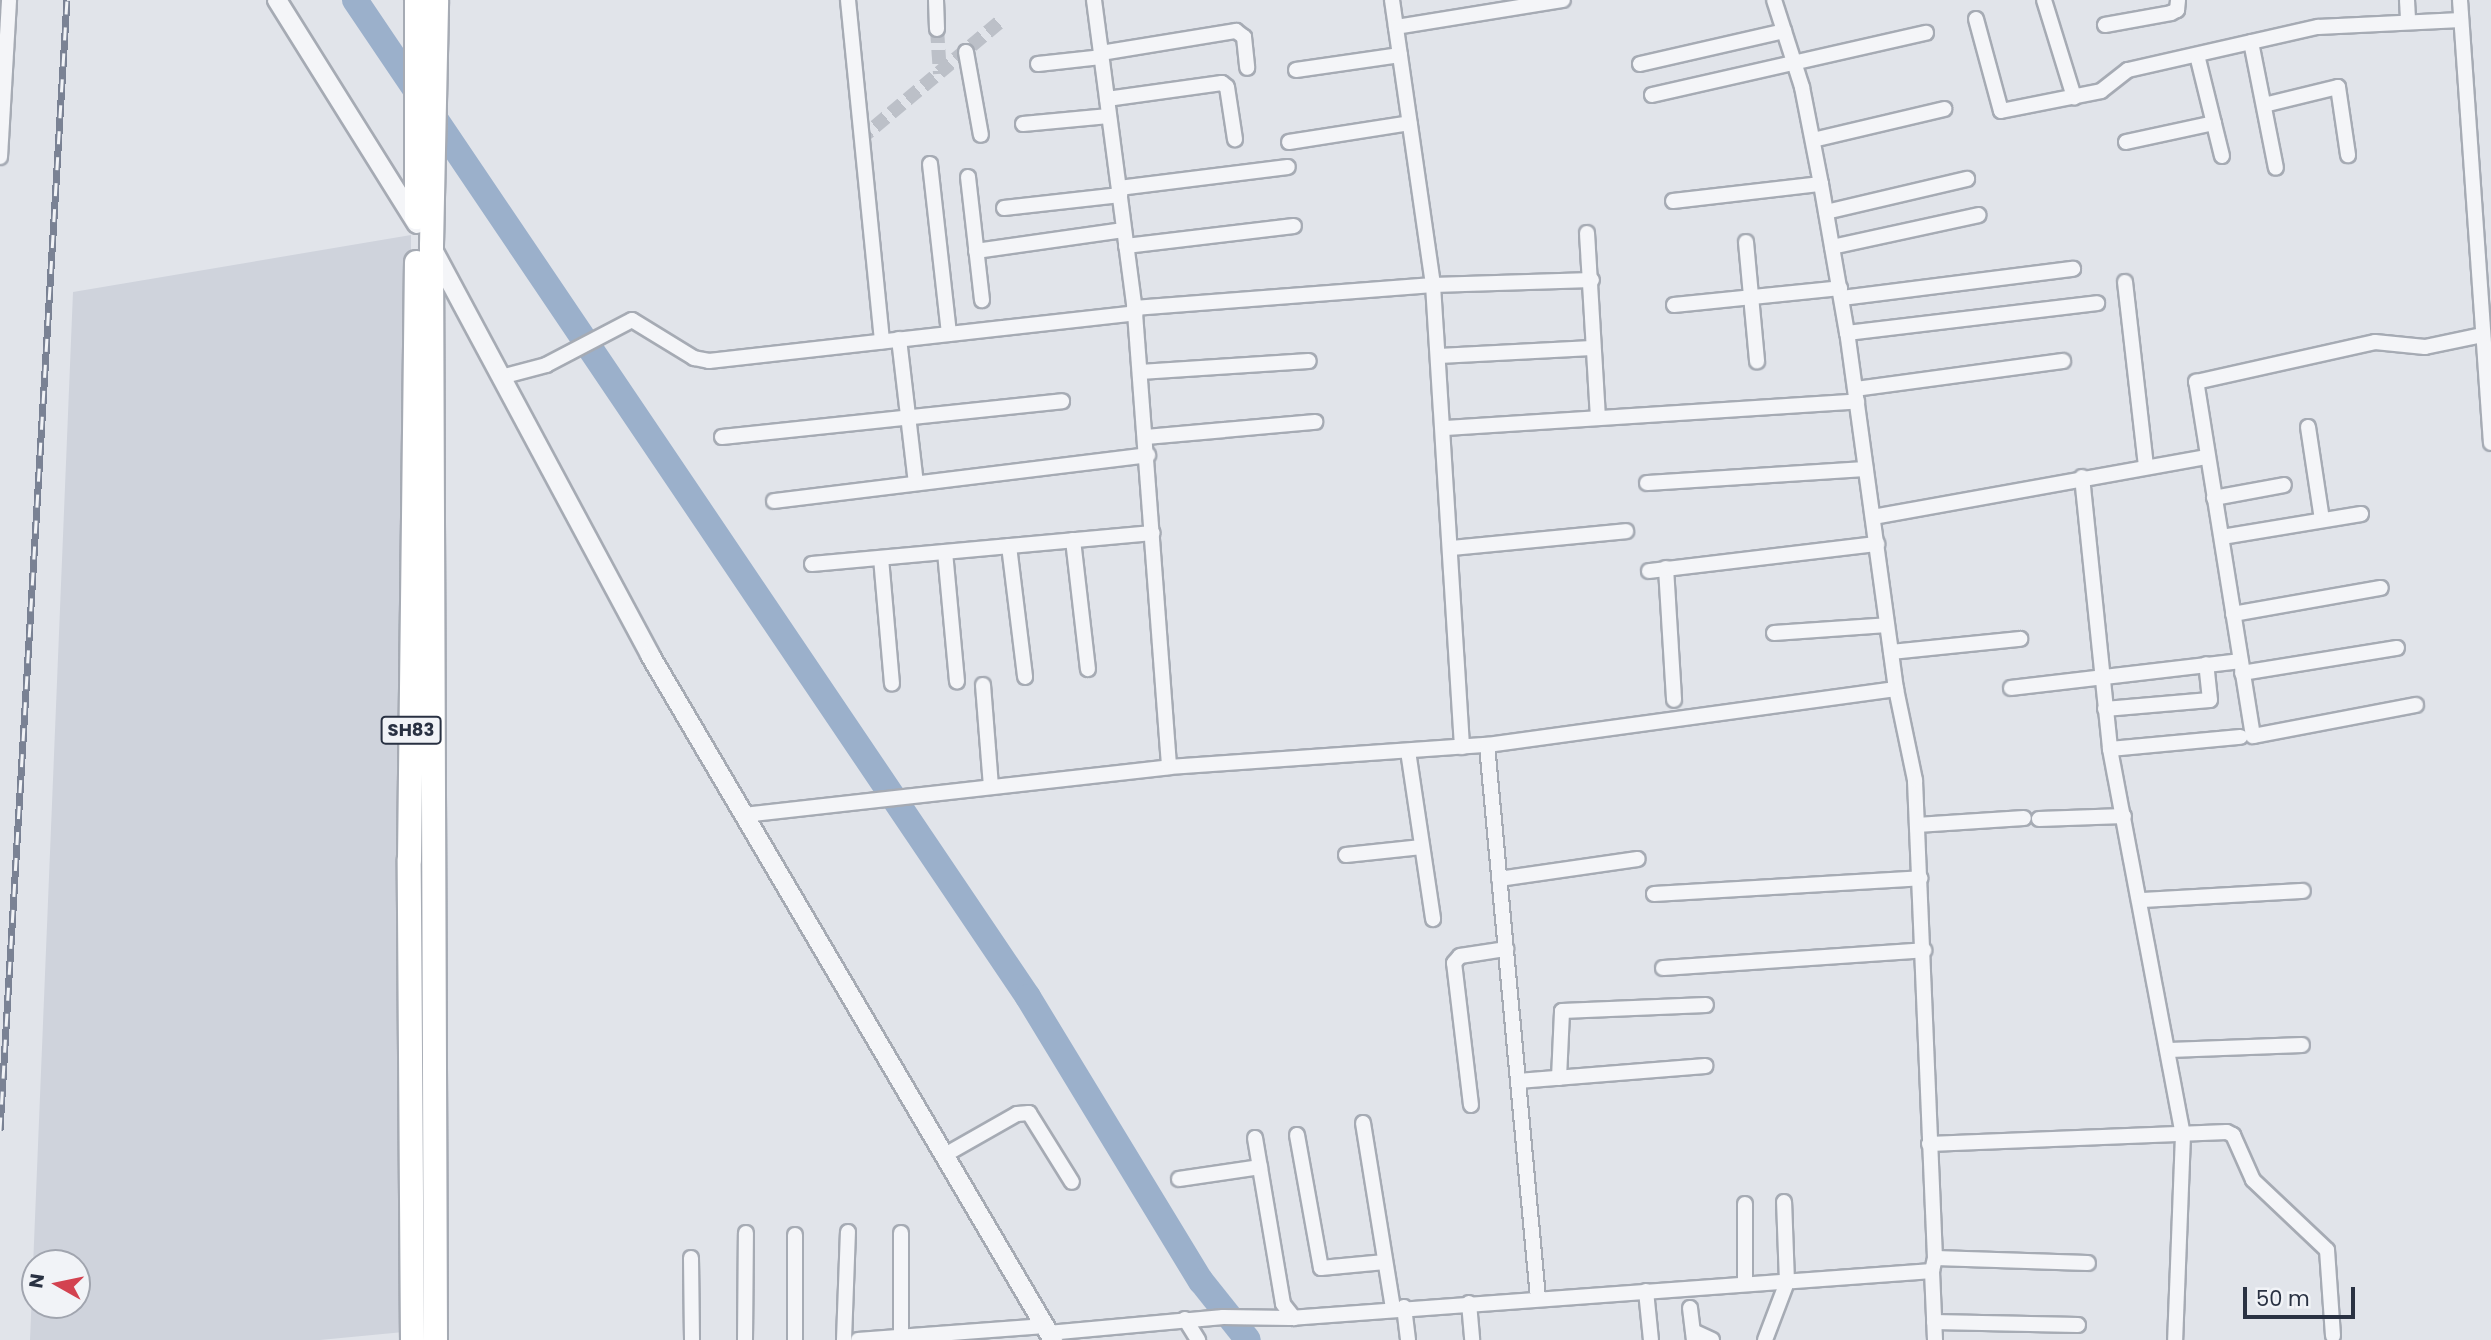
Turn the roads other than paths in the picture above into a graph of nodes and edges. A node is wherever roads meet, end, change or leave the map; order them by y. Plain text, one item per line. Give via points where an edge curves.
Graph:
1 (9, 0) edge
2 (277, 0) edge
3 (416, 0) edge
4 (436, 0) edge
5 (848, 0) edge
6 (936, 0) edge
7 (1094, 0) edge
8 (1392, 0) edge
9 (1563, 0) edge
10 (1774, 0) edge
11 (2044, 0) edge
12 (2178, 0) edge
13 (2407, 0) edge
14 (2459, 0) edge
15 (1516, 4) edge
16 (1976, 19) dead end
17 (2460, 20) junction
18 (2408, 22) junction
19 (2105, 25) dead end
20 (1396, 27) junction
21 (937, 29) tunnel mouth
22 (1784, 31) junction
23 (1926, 33) dead end
24 (2251, 42) junction
25 (967, 52) dead end
26 (1101, 55) junction
27 (1400, 55) junction
28 (2197, 55) junction
29 (1795, 62) junction
30 (1038, 64) dead end
31 (1640, 64) dead end
32 (425, 65) junction
33 (1247, 68) dead end
34 (1296, 70) dead end
35 (1652, 95) dead end
36 (2074, 97) junction
37 (1107, 99) junction
38 (2264, 105) junction
39 (1944, 109) dead end
40 (1109, 116) junction
41 (1410, 123) junction
42 (2214, 123) junction
43 (1023, 124) dead end
44 (425, 125) junction
45 (981, 135) dead end
46 (1235, 139) dead end
47 (1813, 140) junction
48 (1289, 142) dead end
49 (2126, 142) dead end
50 (2348, 155) dead end
51 (2222, 156) dead end
52 (0, 157) edge
53 (930, 164) dead end
54 (1288, 167) dead end
55 (2276, 169) dead end
56 (968, 177) dead end
57 (1967, 179) dead end
58 (1821, 184) junction
59 (1119, 191) junction
60 (1673, 201) dead end
61 (1004, 208) dead end
62 (1826, 212) junction
63 (1979, 215) dead end
64 (416, 222) junction
65 (1294, 226) dead end
66 (1124, 230) junction
67 (1587, 233) dead end
68 (1746, 242) dead end
69 (431, 245) junction
70 (1126, 246) junction
71 (1832, 247) junction
72 (976, 251) junction
73 (2073, 269) dead end
74 (1592, 279) junction
75 (2125, 282) dead end
76 (1433, 285) junction
77 (1841, 293) junction
78 (1751, 299) junction
79 (982, 300) dead end
80 (2097, 303) dead end
81 (1674, 305) dead end
82 (1135, 310) junction
83 (1847, 333) junction
84 (949, 334) junction
85 (2482, 335) junction
86 (899, 339) junction
87 (882, 341) junction
88 (1592, 348) junction
89 (1439, 356) junction
90 (1309, 361) dead end
91 (1757, 361) dead end
92 (2063, 361) dead end
93 (1140, 372) junction
94 (502, 377) junction
95 (1856, 395) junction
96 (1062, 401) dead end
97 (908, 418) junction
98 (1598, 418) junction
99 (1315, 422) dead end
100 (1445, 428) junction
101 (2308, 428) dead end
102 (722, 437) dead end
103 (1146, 437) junction
104 (2491, 443) edge
105 (1147, 455) junction
106 (2206, 457) junction
107 (2146, 467) junction
108 (1866, 469) junction
109 (2082, 477) junction
110 (916, 483) junction
111 (1647, 483) dead end
112 (2284, 485) dead end
113 (2214, 498) junction
114 (774, 500) dead end
115 (2361, 514) dead end
116 (1873, 517) junction
117 (2322, 520) junction
118 (1626, 531) dead end
119 (1153, 533) junction
120 (2221, 537) junction
121 (1073, 540) junction
122 (1877, 544) junction
123 (1009, 546) junction
124 (1451, 548) junction
125 (945, 552) junction
126 (881, 558) junction
127 (813, 564) dead end
128 (1665, 568) junction
129 (1648, 571) dead end
130 (2381, 588) dead end
131 (2233, 614) junction
132 (1887, 625) junction
133 (1774, 633) dead end
134 (2020, 639) dead end
135 (2397, 648) dead end
136 (1891, 652) junction
137 (2206, 664) junction
138 (2241, 667) junction
139 (1088, 669) dead end
140 (2101, 676) junction
141 (1025, 677) dead end
142 (957, 681) dead end
143 (892, 684) dead end
144 (983, 685) dead end
145 (2011, 688) dead end
146 (1896, 689) junction
147 (1674, 700) dead end
148 (2416, 705) dead end
149 (2105, 709) junction
150 (2241, 737) dead end
151 (1487, 745) junction
152 (1462, 747) junction
153 (2110, 749) junction
154 (1408, 751) junction
155 (1169, 767) junction
156 (992, 786) junction
157 (744, 815) junction
158 (2124, 816) junction
159 (1917, 825) junction
160 (1422, 847) junction
161 (1346, 855) dead end
162 (1638, 859) dead end
163 (1921, 878) junction
164 (1499, 879) junction
165 (2302, 891) dead end
166 (1654, 894) dead end
167 (2141, 900) junction
168 (1433, 919) dead end
169 (1506, 949) junction
170 (1924, 950) junction
171 (1662, 968) dead end
172 (1706, 1005) dead end
173 (2302, 1045) dead end
174 (2170, 1050) junction
175 (1705, 1066) dead end
176 (1559, 1078) junction
177 (436, 1079) junction
178 (411, 1080) junction
179 (1518, 1081) junction
180 (1471, 1105) dead end
181 (1363, 1122) dead end
182 (1297, 1135) dead end
183 (2183, 1135) junction
184 (1255, 1138) dead end
185 (1929, 1143) junction
186 (943, 1156) junction
187 (1260, 1167) junction
188 (1179, 1179) dead end
189 (1072, 1182) dead end
190 (1784, 1202) dead end
191 (1745, 1204) dead end
192 (848, 1232) dead end
193 (746, 1233) dead end
194 (901, 1233) dead end
195 (795, 1235) dead end
196 (691, 1258) dead end
197 (1385, 1262) junction
198 (2088, 1263) dead end
199 (1934, 1265) junction
200 (1787, 1282) junction
201 (1745, 1284) junction
202 (1646, 1291) junction
203 (1538, 1298) junction
204 (1469, 1303) junction
205 (1398, 1307) junction
206 (1690, 1308) dead end
207 (1292, 1318) junction
208 (1185, 1320) junction
209 (1934, 1322) junction
210 (2078, 1325) dead end
211 (1048, 1333) edge
212 (979, 1335) edge
213 (1693, 1336) edge
214 (2333, 1336) dead end
215 (901, 1337) junction
216 (412, 1340) edge
217 (435, 1340) edge
218 (692, 1340) edge
219 (745, 1340) edge
220 (795, 1340) edge
221 (844, 1340) edge
222 (858, 1340) edge
223 (1198, 1340) edge
224 (1408, 1340) edge
225 (1472, 1340) edge
226 (1651, 1340) edge
227 (1712, 1340) edge
228 (1765, 1340) edge
229 (1935, 1340) edge
230 (2175, 1340) edge

1 - 52 street
2 - 64 street
3 - 32 main road, SH83
4 - 32 main road, SH83
5 - 87 street
6 - 21 street
7 - 26 street
8 - 20 street
9 - 15 street
10 - 22 street
11 - 36 street
12 - 19 street via 2177,10 2171,13
13 - 18 street
14 - 17 street
15 - 20 street
16 - 36 street via 2001,111
17 - 18 street
17 - 85 street
18 - 24 street via 2328,25
20 - 27 street
22 - 29 street
22 - 31 street
23 - 29 street
24 - 28 street
24 - 38 street
25 - 45 street
26 - 30 street
26 - 33 street via 1236,31 1244,37
26 - 37 street
27 - 34 street
27 - 41 street
28 - 36 street via 2128,71 2106,89
28 - 42 street
29 - 35 street
29 - 47 street
32 - 44 main road, SH83
37 - 40 street
37 - 46 street via 1222,83 1227,87
38 - 50 street via 2338,87
38 - 55 street
39 - 47 street
40 - 43 street
40 - 59 street
41 - 48 street
41 - 76 street
42 - 49 street
42 - 51 street
44 - 64 main road, SH83
44 - 69 main road, SH83
47 - 58 street
53 - 84 street
54 - 59 street
56 - 72 street
57 - 62 street
58 - 60 street
58 - 62 street
59 - 61 street
59 - 66 street
62 - 71 street
63 - 71 street
64 - 69 street
64 - 178 main road, SH83
65 - 70 street
66 - 70 street
66 - 72 street
67 - 74 street
68 - 78 street
69 - 94 street
69 - 177 main road, SH83
70 - 82 street
71 - 77 street
72 - 79 street
73 - 77 street
74 - 76 street
74 - 88 street
75 - 107 street
76 - 82 street
76 - 89 street
77 - 78 street
77 - 83 street
78 - 81 street
78 - 91 street
80 - 83 street
82 - 84 street
82 - 93 street
83 - 95 street
84 - 86 street
85 - 104 street
85 - 106 street via 2425,347 2375,342 2196,382
86 - 87 street
86 - 97 street
87 - 94 street via 709,361 688,355 640,323 621,322 546,365
88 - 89 street
88 - 98 street
89 - 100 street
90 - 93 street
92 - 95 street
93 - 103 street
94 - 157 street via 650,655
95 - 98 street
95 - 108 street
96 - 97 street
97 - 102 street
97 - 110 street
98 - 100 street
99 - 103 street
100 - 124 street
101 - 117 street
103 - 105 street
105 - 110 street
105 - 119 street
106 - 107 street
106 - 113 street
107 - 109 street
108 - 111 street
108 - 116 street
109 - 116 street
109 - 140 street
110 - 114 street
112 - 113 street
113 - 120 street
115 - 117 street
116 - 122 street
117 - 120 street
118 - 124 street
119 - 121 street
119 - 155 street
120 - 131 street
121 - 123 street
121 - 139 street
122 - 128 street
122 - 132 street
123 - 125 street
123 - 141 street
124 - 152 street
125 - 126 street
125 - 142 street
126 - 127 street
126 - 143 street
128 - 129 street
128 - 147 street
130 - 131 street
131 - 138 street
132 - 133 street
132 - 136 street
134 - 136 street
135 - 138 street
136 - 146 street
137 - 138 street
137 - 140 street
137 - 149 street via 2210,701
138 - 148 street via 2253,736
140 - 145 street
140 - 149 street
144 - 156 street
146 - 151 street
146 - 159 street via 1913,772
149 - 153 street
150 - 153 street
151 - 152 street
151 - 164 street
152 - 154 street
153 - 158 street
154 - 155 street
154 - 160 street
155 - 156 street
156 - 157 street
157 - 186 street
158 - 159 street
158 - 167 street
159 - 163 street
160 - 161 street
160 - 168 street
162 - 164 street
163 - 166 street
163 - 170 street
164 - 169 street
165 - 167 street
167 - 174 street
169 - 179 street
169 - 180 street via 1460,956 1454,963
170 - 171 street
170 - 185 street
172 - 176 street via 1562,1011
173 - 174 street
174 - 183 street
175 - 176 street
176 - 179 street
177 - 178 main road
177 - 217 main road, SH83
178 - 216 main road, SH83
179 - 203 street
181 - 197 street
182 - 197 street via 1321,1268
183 - 185 street
183 - 214 street via 2233,1135 2253,1180 2322,1242 2330,1258
183 - 230 street
184 - 187 street
185 - 199 street
186 - 189 street via 1017,1114 1029,1114
186 - 211 street
187 - 188 street
187 - 207 street via 1283,1304
190 - 200 street
191 - 201 street
192 - 221 street
193 - 219 street
194 - 215 street
195 - 220 street
196 - 218 street
197 - 205 street
198 - 199 street
199 - 200 street
199 - 209 street
200 - 201 street
200 - 228 street
201 - 202 street
202 - 203 street
202 - 226 street
203 - 204 street
204 - 205 street
204 - 225 street
205 - 207 street
205 - 224 street
206 - 213 street
207 - 208 street
208 - 211 street
208 - 223 street
209 - 210 street
209 - 229 street
211 - 212 street
212 - 215 street
213 - 227 street
215 - 222 street

